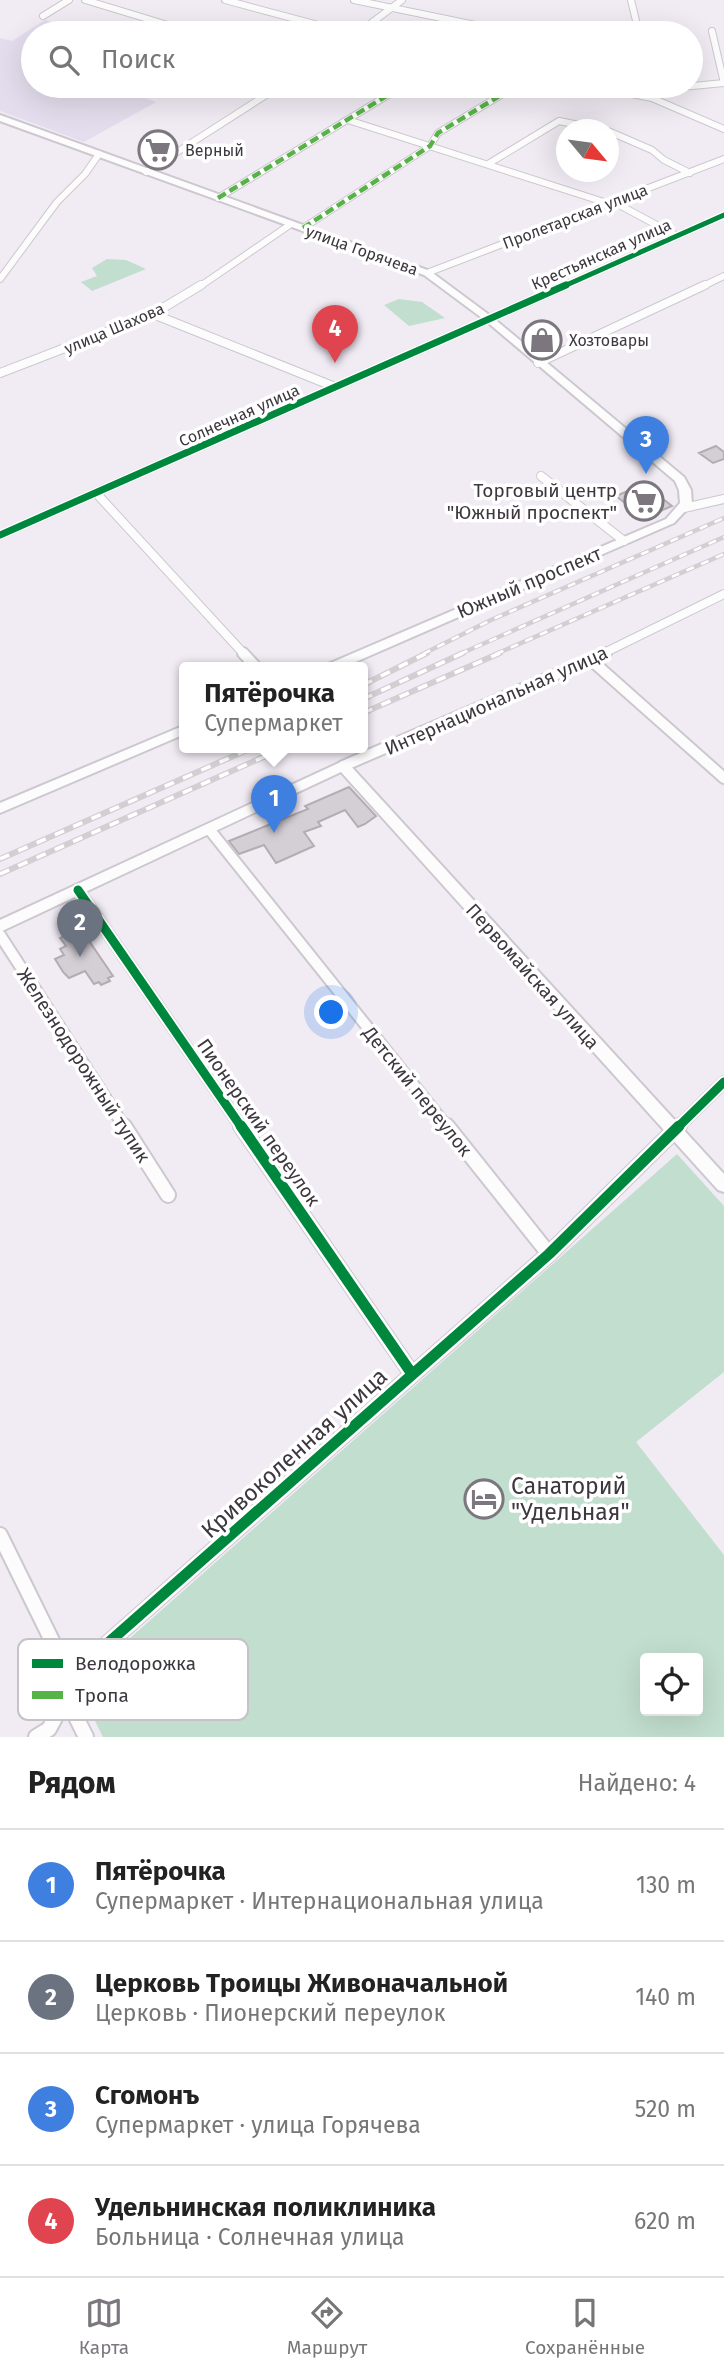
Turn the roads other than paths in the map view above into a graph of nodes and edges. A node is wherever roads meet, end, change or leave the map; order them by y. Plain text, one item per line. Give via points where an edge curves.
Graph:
1 (69, 0) edge
2 (85, 0) edge
3 (225, 0) edge
4 (354, 0) edge
5 (402, 0) edge
6 (631, 0) edge
7 (391, 8) junction
8 (43, 16) dead end
9 (154, 21) edge
10 (303, 21) edge
11 (374, 21) edge
12 (455, 21) edge
13 (636, 21) edge
14 (712, 31) dead end
15 (724, 83) edge
16 (703, 85) edge
17 (261, 98) edge
18 (384, 98) edge
19 (496, 98) edge
20 (652, 98) edge
21 (0, 118) edge
22 (348, 120) junction
23 (556, 123) edge
24 (724, 129) edge
25 (619, 136) edge
26 (430, 146) junction
27 (99, 155) junction
28 (724, 159) edge
29 (488, 164) junction
30 (146, 172) junction
31 (690, 173) junction
32 (218, 198) junction
33 (609, 202) junction
34 (724, 215) edge
35 (291, 224) junction
36 (303, 228) junction
37 (677, 236) junction
38 (427, 273) junction
39 (724, 276) edge
40 (0, 279) edge
41 (153, 314) junction
42 (489, 319) junction
43 (538, 363) junction
44 (0, 373) edge
45 (335, 387) junction
46 (541, 475) dead end
47 (97, 494) junction
48 (724, 499) edge
49 (684, 508) junction
50 (0, 535) edge
51 (624, 541) junction
52 (724, 594) edge
53 (591, 660) junction
54 (251, 662) edge
55 (344, 662) edge
56 (179, 732) edge
57 (342, 766) junction
58 (724, 778) edge
59 (0, 808) edge
60 (209, 829) junction
61 (78, 890) junction
62 (0, 926) edge
63 (0, 935) edge
64 (724, 1082) edge
65 (673, 1131) junction
66 (724, 1185) edge
67 (168, 1195) dead end
68 (550, 1254) junction
69 (412, 1374) junction
70 (0, 1535) edge
71 (51, 1639) edge
72 (112, 1639) edge
73 (54, 1720) edge
74 (78, 1720) edge
75 (36, 1737) edge
76 (86, 1737) edge

1 - 8 street
2 - 9 street
3 - 10 street
4 - 7 street
5 - 7 street
6 - 13 street
7 - 11 street
7 - 12 street
14 - 15 street
15 - 16 street
17 - 30 street
18 - 22 street
19 - 26 street via 438,133
20 - 24 street
21 - 27 main road, улица Горячева
22 - 26 street
22 - 32 street
23 - 29 street
25 - 31 street
26 - 29 street
26 - 36 street
27 - 30 main road, улица Горячева
27 - 40 street
28 - 31 street, Пролетарская улица
29 - 33 street
30 - 32 main road, улица Горячева
31 - 33 street, Пролетарская улица
32 - 35 main road, улица Горячева
33 - 37 street
33 - 38 street, Пролетарская улица
34 - 37 street, Крестьянская улица
35 - 36 main road, улица Горячева
35 - 41 street, улица Шахова
36 - 38 main road, улица Горячева
37 - 42 street, Крестьянская улица
38 - 42 main road, улица Горячева
39 - 43 street
41 - 44 street, улица Шахова
41 - 45 street
42 - 43 main road, улица Горячева
42 - 45 street, Солнечная улица
43 - 49 main road, улица Горячева via 675,474 685,491
45 - 47 street, Солнечная улица
46 - 51 street
47 - 50 street, Солнечная улица
47 - 54 street
48 - 49 street, Южный проспект
49 - 51 main road, Южный проспект via 670,521
51 - 55 main road, Южный проспект
52 - 53 street, Интернациональная улица
53 - 57 street, Интернациональная улица
53 - 58 street
56 - 59 main road
57 - 60 main road, Интернациональная улица
57 - 65 main road, Первомайская улица
60 - 61 main road, Интернациональная улица
60 - 68 street, Детский переулок
61 - 62 main road, Интернациональная улица
61 - 69 street, Пионерский переулок
63 - 67 street, Железнодорожный тупик
64 - 65 street, Кривоколенная улица
65 - 66 main road, Первомайская улица
65 - 68 street, Кривоколенная улица
68 - 69 street, Кривоколенная улица
69 - 72 street, Кривоколенная улица
70 - 71 street
73 - 75 street
74 - 76 street

